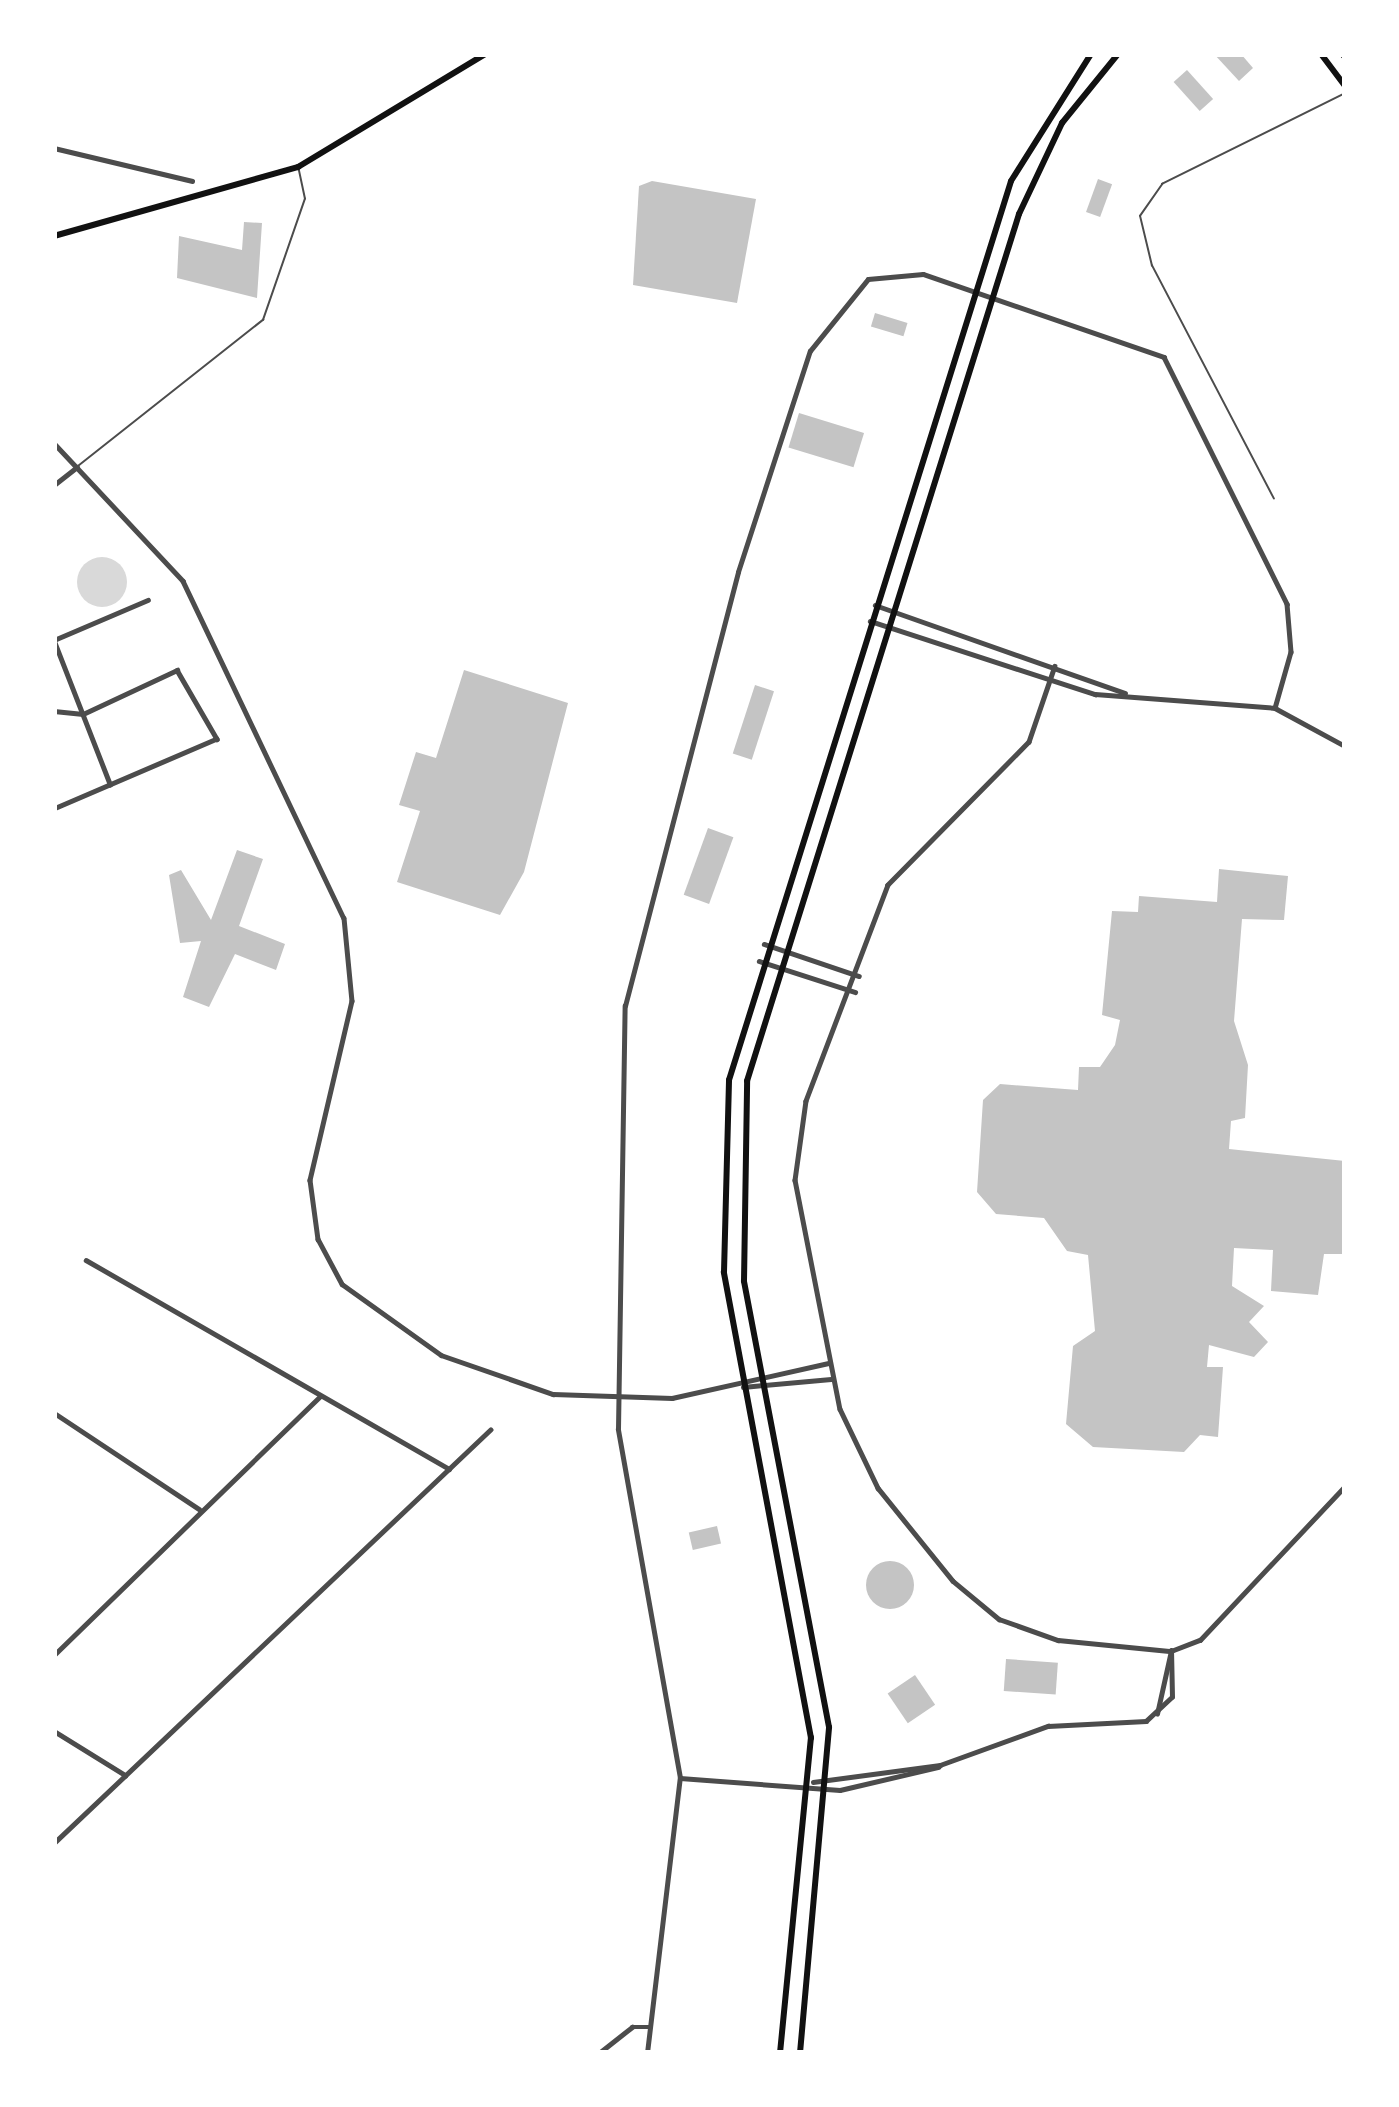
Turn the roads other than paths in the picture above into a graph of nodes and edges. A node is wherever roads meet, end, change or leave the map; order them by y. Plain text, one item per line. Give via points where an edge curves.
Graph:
1 (485, 54) edge
2 (1091, 54) edge
3 (1118, 54) edge
4 (1321, 54) edge
5 (474, 57) edge
6 (1345, 90) edge
7 (54, 148) edge
8 (298, 167) junction
9 (192, 182) dead end
10 (54, 236) edge
11 (973, 290) junction
12 (991, 296) junction
13 (54, 443) edge
14 (77, 467) junction
15 (54, 485) edge
16 (1274, 499) dead end
17 (148, 600) dead end
18 (875, 605) junction
19 (893, 611) junction
20 (870, 621) junction
21 (887, 627) junction
22 (54, 640) edge
23 (1055, 666) junction
24 (1051, 680) junction
25 (1130, 695) junction
26 (1275, 708) junction
27 (89, 710) junction
28 (54, 711) edge
29 (1345, 746) edge
30 (110, 785) junction
31 (54, 809) edge
32 (764, 944) junction
33 (784, 951) junction
34 (759, 962) junction
35 (778, 968) junction
36 (860, 976) junction
37 (855, 992) junction
38 (86, 1260) dead end
39 (828, 1363) junction
40 (760, 1376) junction
41 (832, 1379) junction
42 (743, 1387) junction
43 (763, 1392) junction
44 (320, 1395) junction
45 (618, 1401) junction
46 (56, 1414) edge
47 (490, 1430) dead end
48 (449, 1469) junction
49 (1345, 1486) edge
50 (200, 1509) junction
51 (1171, 1652) junction
52 (54, 1655) edge
53 (1157, 1714) junction
54 (54, 1730) edge
55 (940, 1766) junction
56 (125, 1775) junction
57 (829, 1776) junction
58 (680, 1778) junction
59 (813, 1782) junction
60 (829, 1790) junction
61 (54, 1843) edge
62 (650, 2027) junction
63 (599, 2053) edge
64 (647, 2053) edge
65 (780, 2053) edge
66 (800, 2053) edge

1 - 5 main road
2 - 11 main road via 1031,136
3 - 12 main road via 1047,149
4 - 6 main road
5 - 8 main road
6 - 16 lane via 1162,184 1140,216 1152,266
7 - 9 street
8 - 10 main road
8 - 14 lane via 305,200 263,320
11 - 12 street
11 - 18 main road
11 - 45 street via 882,272 817,337 738,572 625,1006
12 - 19 main road
12 - 26 street via 1168,362 1287,604 1291,652
13 - 14 street
14 - 15 street
14 - 45 street via 183,581 344,918 352,1001 310,1180 333,1271 382,1321 466,1367
17 - 22 street
18 - 19 street
18 - 20 main road
19 - 21 main road
19 - 23 street
20 - 21 street
20 - 32 main road
21 - 24 street
21 - 33 main road
22 - 27 street
23 - 24 street
23 - 25 street
24 - 25 street
24 - 36 street via 1029,742 895,874
25 - 26 street
26 - 29 street
27 - 28 street
27 - 30 street
27 - 30 street via 177,670 217,739
30 - 31 street
32 - 33 street
32 - 34 main road
33 - 35 main road
33 - 36 street
34 - 35 street
34 - 42 main road via 729,1080 719,1195
35 - 37 street
35 - 40 main road via 747,1081 737,1174
36 - 37 street
37 - 39 street via 806,1101 795,1159
38 - 44 street
39 - 40 street
39 - 41 street
40 - 42 street
40 - 43 main road
41 - 43 street
41 - 51 street via 878,1488 972,1599 1036,1635
42 - 43 street
42 - 45 street
42 - 59 main road
43 - 57 main road via 824,1692
44 - 48 street
44 - 50 street
45 - 58 street
46 - 50 street
47 - 48 street
48 - 56 street
49 - 51 street via 1228,1621
50 - 52 street
51 - 53 street
51 - 53 street via 1174,1690
53 - 55 street via 1048,1726
54 - 56 street
55 - 57 street
55 - 60 street via 890,1786
56 - 61 street
57 - 59 street
57 - 60 main road
58 - 59 street
58 - 62 street
59 - 60 street
59 - 65 main road
60 - 66 main road
62 - 63 street via 632,2026
62 - 64 street

